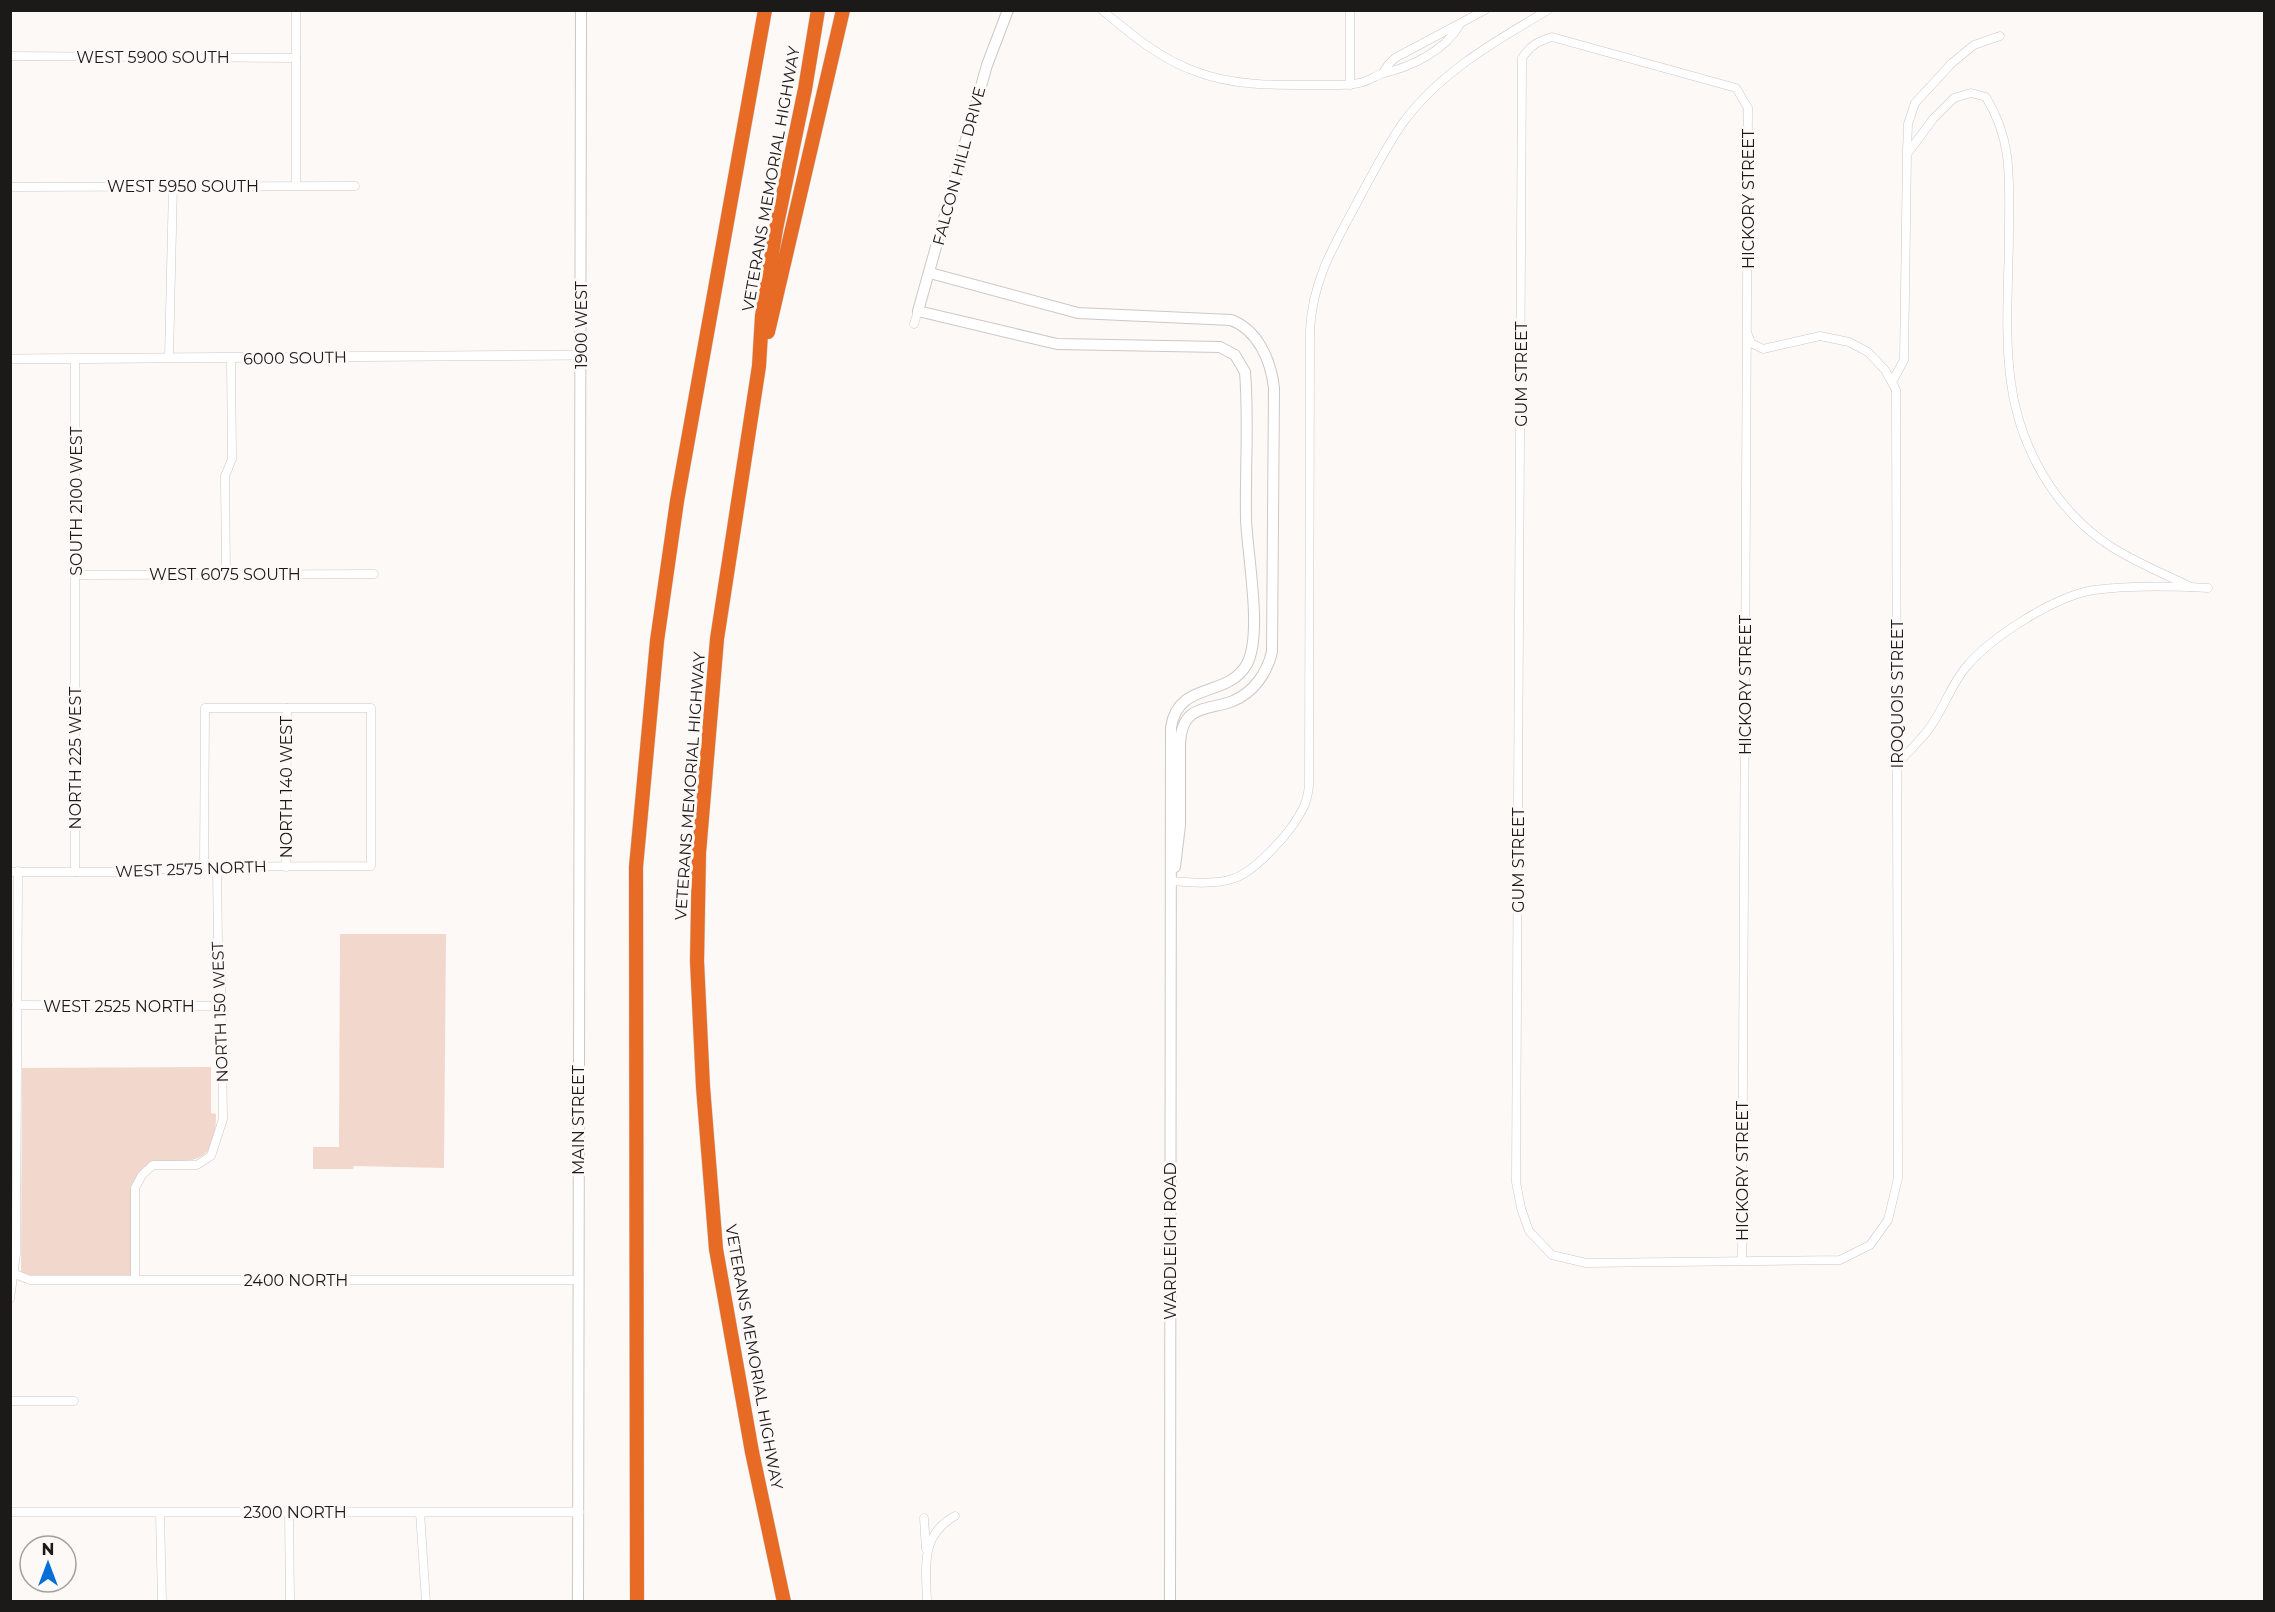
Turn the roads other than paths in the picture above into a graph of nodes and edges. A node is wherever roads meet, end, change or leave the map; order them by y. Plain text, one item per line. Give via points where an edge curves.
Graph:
1 (296, 10) edge
2 (581, 10) edge
3 (765, 10) edge
4 (818, 10) edge
5 (843, 10) edge
6 (1008, 10) edge
7 (1102, 10) edge
8 (1350, 10) edge
9 (1485, 10) edge
10 (1548, 10) edge
11 (1459, 26) junction
12 (2000, 36) dead end
13 (10, 56) edge
14 (296, 58) junction
15 (1522, 58) joint
16 (1383, 73) junction
17 (1350, 85) junction
18 (1907, 154) junction
19 (173, 186) junction
20 (296, 186) junction
21 (356, 186) dead end
22 (10, 187) edge
23 (930, 273) junction
24 (918, 311) junction
25 (914, 324) dead end
26 (1747, 332) junction
27 (580, 355) junction
28 (169, 358) junction
29 (10, 359) edge
30 (75, 359) junction
31 (231, 359) junction
32 (759, 366) junction
33 (1892, 382) junction
34 (226, 574) junction
35 (374, 574) dead end
36 (76, 575) junction
37 (2191, 587) junction
38 (2208, 588) dead end
39 (580, 639) joint
40 (76, 643) joint
41 (287, 708) junction
42 (1897, 764) junction
43 (204, 866) junction
44 (217, 867) junction
45 (286, 867) junction
46 (14, 872) edge
47 (75, 872) junction
48 (1171, 881) junction
49 (16, 1005) junction
50 (221, 1006) junction
51 (1898, 1178) joint
52 (1742, 1261) junction
53 (12, 1273) edge
54 (135, 1279) junction
55 (578, 1280) junction
56 (10, 1299) edge
57 (10, 1401) edge
58 (74, 1401) dead end
59 (10, 1512) edge
60 (160, 1512) junction
61 (289, 1512) junction
62 (420, 1512) junction
63 (579, 1512) junction
64 (955, 1516) dead end
65 (924, 1518) dead end
66 (926, 1550) junction
67 (162, 1602) edge
68 (290, 1602) edge
69 (426, 1602) edge
70 (578, 1602) edge
71 (637, 1602) edge
72 (784, 1602) edge
73 (927, 1602) edge
74 (1170, 1602) edge

1 - 14 street
2 - 27 main road, 1900 WEST
3 - 71 highway via 677,501 657,641 636,867
4 - 32 highway, VETERANS MEMORIAL HIGHWAY via 776,229 762,316
5 - 32 highway
6 - 23 main road, FALCON HILL DRIVE via 987,65
7 - 17 street via 1156,52 1211,77 1259,84
8 - 17 street
9 - 11 street
10 - 48 street via 1464,62 1413,110 1384,153 1322,269 1314,294 1310,330 1307,799 1293,825 1245,874 1220,881
11 - 16 street via 1395,58
11 - 16 street via 1438,48 1398,71
12 - 18 street via 1974,45 1915,103 1908,124
13 - 14 street, WEST 5900 SOUTH
14 - 20 street
15 - 26 street, HICKORY STREET via 1539,41 1552,37 1736,88 1748,108
15 - 52 street, GUM STREET via 1516,1182 1529,1231 1552,1254 1586,1263
16 - 17 street
18 - 33 street via 1904,360
18 - 37 street via 1933,118 1954,98 1971,93 1986,97 1997,115 2009,156 2008,351 2020,421 2034,460 2054,493 2102,540
19 - 20 street, WEST 5950 SOUTH
19 - 22 street, WEST 5950 SOUTH
19 - 28 street
20 - 21 street, WEST 5950 SOUTH
23 - 24 main road, FALCON HILL DRIVE
23 - 48 main road via 1078,313 1231,320 1252,334 1268,361 1274,388 1272,652 1267,668 1252,688 1231,702 1201,709 1183,729 1179,839
24 - 25 street, FALCON HILL DRIVE
24 - 48 main road via 1057,344 1220,347 1236,355 1243,366 1253,645 1246,665 1236,677 1190,696 1174,716
26 - 33 street, IROQUOIS STREET via 1751,342 1763,349 1820,336 1849,342 1868,352
26 - 52 street, HICKORY STREET
27 - 31 street, 6000 SOUTH
27 - 39 main road, 1900 WEST
28 - 30 street, 6000 SOUTH
28 - 31 street, 6000 SOUTH
29 - 30 street, 6000 SOUTH
30 - 36 street, SOUTH 2100 WEST
31 - 34 street via 232,459 225,476
32 - 72 highway, VETERANS MEMORIAL HIGHWAY via 717,639 699,853 696,961 716,1250
33 - 42 street, IROQUOIS STREET via 1896,390
34 - 35 street, WEST 6075 SOUTH
34 - 36 street, WEST 6075 SOUTH
36 - 40 street, SOUTH 2100 WEST
37 - 38 street
37 - 42 street via 2145,585 2091,591 2019,623 1966,667 1929,730
39 - 55 main road, MAIN STREET
40 - 47 street, NORTH 225 WEST
41 - 43 street via 205,708
41 - 45 street, NORTH 140 WEST
41 - 45 street, WEST 2575 NORTH via 371,708 371,866
42 - 51 street, IROQUOIS STREET
43 - 44 street, WEST 2575 NORTH
43 - 47 street, WEST 2575 NORTH via 143,872
44 - 45 street, WEST 2575 NORTH
44 - 50 street, NORTH 150 WEST
46 - 47 street, WEST 2575 NORTH
46 - 49 street
48 - 74 main road, WARDLEIGH ROAD
49 - 50 street, WEST 2525 NORTH
49 - 53 street via 16,1254
50 - 54 street, NORTH 150 WEST via 223,1119 211,1156 197,1164 153,1165 142,1175 135,1188
51 - 52 street, GUM STREET via 1888,1220 1870,1245 1840,1260
53 - 54 street, 2400 NORTH via 30,1280
53 - 56 street
54 - 55 street, 2400 NORTH
55 - 63 main road, MAIN STREET
57 - 58 street
59 - 60 street, 2300 NORTH
60 - 61 street, 2300 NORTH
60 - 67 street
61 - 62 street, 2300 NORTH
61 - 68 street
62 - 63 street, 2300 NORTH
62 - 69 street
63 - 70 main road, MAIN STREET
64 - 66 street via 937,1530
65 - 66 street
66 - 73 street

